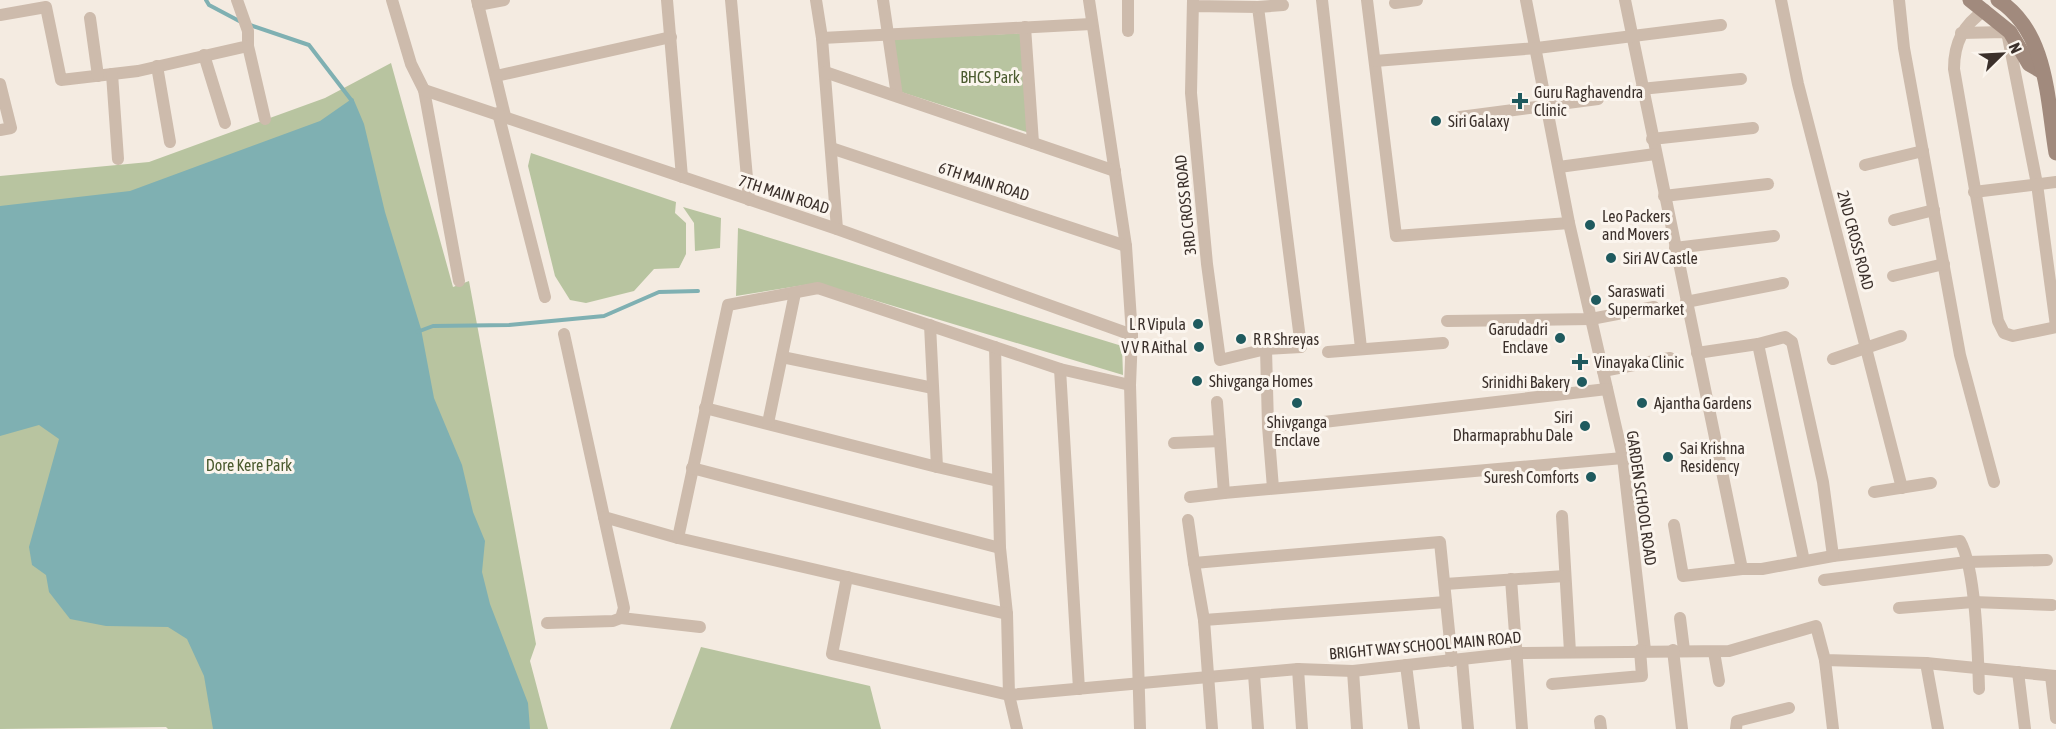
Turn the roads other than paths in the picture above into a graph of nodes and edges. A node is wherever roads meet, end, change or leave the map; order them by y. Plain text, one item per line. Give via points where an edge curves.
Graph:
1 (237, 0) edge
2 (392, 0) edge
3 (504, 0) edge
4 (667, 0) edge
5 (731, 0) edge
6 (816, 0) edge
7 (883, 0) edge
8 (1089, 0) edge
9 (1128, 0) edge
10 (1322, 0) edge
11 (1367, 0) edge
12 (1416, 0) edge
13 (1526, 0) edge
14 (1624, 0) edge
15 (1781, 0) edge
16 (1899, 0) edge
17 (1970, 0) edge
18 (2002, 1) edge
19 (478, 3) edge
20 (1193, 3) edge
21 (1395, 3) dead end
22 (1283, 5) dead end
23 (1258, 7) junction
24 (1985, 10) junction
25 (0, 15) edge
26 (90, 18) dead end
27 (1091, 24) junction
28 (1721, 25) dead end
29 (1025, 27) junction
30 (1128, 31) dead end
31 (1961, 33) junction
32 (888, 35) junction
33 (1632, 36) junction
34 (671, 38) junction
35 (822, 38) junction
36 (248, 46) junction
37 (1537, 48) junction
38 (204, 54) junction
39 (1374, 61) junction
40 (157, 66) junction
41 (2041, 71) junction
42 (825, 72) junction
43 (112, 74) junction
44 (98, 76) junction
45 (496, 76) junction
46 (1741, 79) dead end
47 (0, 84) edge
48 (1641, 89) junction
49 (424, 90) junction
50 (2051, 91) edge
51 (897, 96) junction
52 (1598, 99) dead end
53 (1547, 106) junction
54 (502, 114) junction
55 (1460, 117) dead end
56 (265, 118) dead end
57 (225, 123) dead end
58 (1753, 128) dead end
59 (0, 130) edge
60 (1652, 139) junction
61 (170, 142) dead end
62 (1033, 143) junction
63 (831, 148) junction
64 (1923, 151) junction
65 (2056, 153) edge
66 (1655, 154) junction
67 (118, 159) dead end
68 (1865, 165) dead end
69 (1559, 167) junction
70 (1115, 171) junction
71 (682, 177) junction
72 (2056, 182) edge
73 (1768, 184) dead end
74 (2037, 184) junction
75 (1974, 192) junction
76 (1664, 196) junction
77 (749, 200) junction
78 (1934, 210) junction
79 (1894, 220) dead end
80 (1569, 223) junction
81 (837, 229) junction
82 (1774, 236) dead end
83 (1126, 246) junction
84 (1675, 248) junction
85 (1944, 264) junction
86 (1893, 276) dead end
87 (459, 281) dead end
88 (1783, 283) dead end
89 (795, 292) junction
90 (546, 297) dead end
91 (1686, 302) junction
92 (1654, 308) dead end
93 (1591, 319) junction
94 (1447, 321) dead end
95 (930, 325) junction
96 (2056, 326) edge
97 (564, 334) dead end
98 (1132, 335) junction
99 (1901, 336) dead end
100 (1443, 343) dead end
101 (1758, 344) junction
102 (995, 347) junction
103 (1867, 347) junction
104 (1361, 348) junction
105 (1266, 349) junction
106 (1328, 352) dead end
107 (1697, 353) junction
108 (782, 357) junction
109 (1670, 358) dead end
110 (1833, 359) dead end
111 (1060, 369) junction
112 (1603, 370) junction
113 (1130, 385) junction
114 (933, 388) junction
115 (1607, 388) junction
116 (1217, 402) dead end
117 (705, 408) junction
118 (768, 423) junction
119 (1268, 426) junction
120 (1220, 441) junction
121 (1173, 443) dead end
122 (1623, 458) junction
123 (937, 466) junction
124 (692, 468) junction
125 (998, 481) junction
126 (1994, 482) dead end
127 (1930, 483) dead end
128 (1273, 488) junction
129 (1902, 488) junction
130 (1874, 492) dead end
131 (1224, 493) junction
132 (1190, 497) dead end
133 (1562, 516) dead end
134 (604, 517) junction
135 (1188, 520) dead end
136 (1674, 525) dead end
137 (678, 538) junction
138 (1000, 548) junction
139 (1833, 556) junction
140 (2047, 560) dead end
141 (1804, 561) junction
142 (1967, 562) junction
143 (1194, 563) junction
144 (1742, 569) junction
145 (1565, 576) junction
146 (847, 577) junction
147 (1511, 579) junction
148 (1824, 580) dead end
149 (1445, 584) junction
150 (1446, 602) junction
151 (1973, 602) junction
152 (2052, 605) dead end
153 (1899, 608) dead end
154 (1007, 614) junction
155 (621, 618) junction
156 (1680, 618) dead end
157 (1204, 620) junction
158 (547, 623) dead end
159 (700, 627) dead end
160 (1643, 650) junction
161 (1678, 650) junction
162 (1516, 652) junction
163 (1570, 652) junction
164 (1714, 652) junction
165 (1457, 660) junction
166 (1825, 660) junction
167 (1926, 663) junction
168 (1406, 665) junction
169 (1979, 668) junction
170 (1298, 669) junction
171 (1353, 671) junction
172 (2018, 672) junction
173 (1254, 674) junction
174 (2053, 676) edge
175 (1207, 678) junction
176 (1719, 681) dead end
177 (1552, 684) dead end
178 (1137, 686) junction
179 (1979, 689) dead end
180 (1079, 690) junction
181 (1009, 695) junction
182 (1789, 708) dead end
183 (2056, 718) edge
184 (1017, 729) edge
185 (1140, 729) edge
186 (1212, 729) edge
187 (1258, 729) edge
188 (1302, 729) edge
189 (1357, 729) edge
190 (1414, 729) edge
191 (1468, 729) edge
192 (1522, 729) edge
193 (1682, 729) edge
194 (1736, 729) edge
195 (1833, 729) edge
196 (1938, 729) edge
197 (2025, 729) edge

1 - 36 street
2 - 49 street via 411,64
3 - 19 street
4 - 34 street
5 - 77 street
6 - 35 street
7 - 32 street
8 - 27 street
9 - 30 street
10 - 104 street
11 - 39 street
12 - 21 street
13 - 37 street, GARDEN SCHOOL ROAD
14 - 33 street
15 - 103 street, 2ND CROSS ROAD via 1798,84
16 - 64 street
17 - 24 main road
18 - 24 main road
18 - 41 main road via 2031,33 2041,56
19 - 45 street
20 - 23 street
20 - 105 street, 3RD CROSS ROAD via 1191,93 1220,360
22 - 23 street
23 - 105 street via 1301,347
24 - 31 street
24 - 41 main road via 2010,32 2029,64
25 - 44 street via 46,7 61,80
26 - 44 street
27 - 29 street
27 - 70 street
28 - 33 street
29 - 32 street
29 - 62 street
31 - 74 street via 2007,34
31 - 75 street via 1954,69
32 - 35 street
32 - 51 street
33 - 37 street
33 - 48 street
34 - 45 street
34 - 71 street
35 - 42 street
36 - 38 street
36 - 56 street
37 - 39 street
37 - 53 street, GARDEN SCHOOL ROAD
38 - 40 street
38 - 57 street
39 - 80 street via 1396,236
40 - 43 street
40 - 61 street
41 - 50 main road
42 - 51 street
42 - 63 street
43 - 44 street
43 - 67 street
45 - 54 street
46 - 48 street
47 - 59 street via 11,128
48 - 60 street
49 - 54 street, 7TH MAIN ROAD
49 - 87 street
50 - 65 main road
51 - 62 street
52 - 53 street
53 - 55 street
53 - 69 street, GARDEN SCHOOL ROAD
54 - 71 street, 7TH MAIN ROAD
54 - 90 street
58 - 60 street
60 - 66 street
62 - 70 street
63 - 81 street
63 - 83 street, 6TH MAIN ROAD
64 - 68 street
64 - 78 street
66 - 69 street
66 - 76 street
69 - 80 street, GARDEN SCHOOL ROAD
70 - 83 street
71 - 77 street, 7TH MAIN ROAD
72 - 74 street
73 - 76 street
74 - 75 street
74 - 96 street
75 - 96 street via 1998,321 2004,333 2013,336
76 - 84 street
77 - 81 street, 7TH MAIN ROAD
78 - 79 street
78 - 85 street
80 - 93 street, GARDEN SCHOOL ROAD
81 - 98 street, 7TH MAIN ROAD
82 - 84 street
83 - 98 street
84 - 91 street
85 - 86 street
85 - 126 street via 1960,355
88 - 91 street
89 - 95 street via 818,288
89 - 108 street
89 - 117 street via 728,305
91 - 107 street
92 - 93 street
93 - 94 street
93 - 112 street, GARDEN SCHOOL ROAD
95 - 102 street
95 - 114 street
97 - 134 street
98 - 113 street
99 - 103 street
100 - 104 street
101 - 107 street
101 - 139 street via 1785,337 1792,342 1823,482
101 - 141 street
102 - 111 street
102 - 125 street
103 - 110 street
103 - 129 street, 2ND CROSS ROAD
104 - 106 street
105 - 119 street
107 - 144 street
108 - 114 street
108 - 118 street
109 - 112 street
111 - 113 street
111 - 180 street
112 - 115 street, GARDEN SCHOOL ROAD
113 - 178 street
114 - 123 street
115 - 119 street
115 - 122 street, GARDEN SCHOOL ROAD
116 - 120 street
117 - 118 street
117 - 124 street
118 - 123 street
119 - 128 street
120 - 121 street
120 - 131 street
122 - 128 street
122 - 160 street, GARDEN SCHOOL ROAD
123 - 125 street
124 - 137 street
124 - 138 street
125 - 138 street
127 - 129 street
128 - 131 street
129 - 130 street
131 - 132 street
133 - 145 street
134 - 137 street
134 - 155 street via 624,608
135 - 143 street
136 - 144 street via 1683,576
137 - 146 street
138 - 154 street
139 - 141 street
139 - 142 street via 1959,541
140 - 142 street
141 - 144 street
142 - 148 street
142 - 151 street
143 - 149 street via 1440,542
143 - 157 street
145 - 147 street
145 - 163 street
146 - 154 street
146 - 181 street, BRIGHT WAY SCHOOL MAIN ROAD via 832,654
147 - 149 street
147 - 162 street
149 - 150 street
150 - 157 street
150 - 165 street
151 - 152 street
151 - 153 street
151 - 169 street
154 - 181 street
155 - 158 street
155 - 159 street
156 - 161 street
157 - 175 street
160 - 161 street, BRIGHT WAY SCHOOL MAIN ROAD
160 - 163 street, BRIGHT WAY SCHOOL MAIN ROAD
160 - 177 street, GARDEN SCHOOL ROAD via 1642,676
161 - 164 street, BRIGHT WAY SCHOOL MAIN ROAD
161 - 193 street
162 - 163 street, BRIGHT WAY SCHOOL MAIN ROAD
162 - 165 street, BRIGHT WAY SCHOOL MAIN ROAD
162 - 192 street
164 - 166 street, BRIGHT WAY SCHOOL MAIN ROAD via 1816,626
164 - 176 street
165 - 168 street, BRIGHT WAY SCHOOL MAIN ROAD
165 - 191 street
166 - 167 street
166 - 195 street
167 - 169 street
167 - 196 street
168 - 171 street, BRIGHT WAY SCHOOL MAIN ROAD
168 - 190 street
169 - 172 street
169 - 179 street
170 - 171 street, BRIGHT WAY SCHOOL MAIN ROAD
170 - 173 street, BRIGHT WAY SCHOOL MAIN ROAD
170 - 188 street
171 - 189 street
172 - 174 street
172 - 197 street
173 - 175 street, BRIGHT WAY SCHOOL MAIN ROAD
173 - 187 street
174 - 183 street
175 - 178 street, BRIGHT WAY SCHOOL MAIN ROAD
175 - 186 street
178 - 180 street, BRIGHT WAY SCHOOL MAIN ROAD
178 - 185 street
180 - 181 street, BRIGHT WAY SCHOOL MAIN ROAD
181 - 184 street
182 - 194 street via 1737,721

